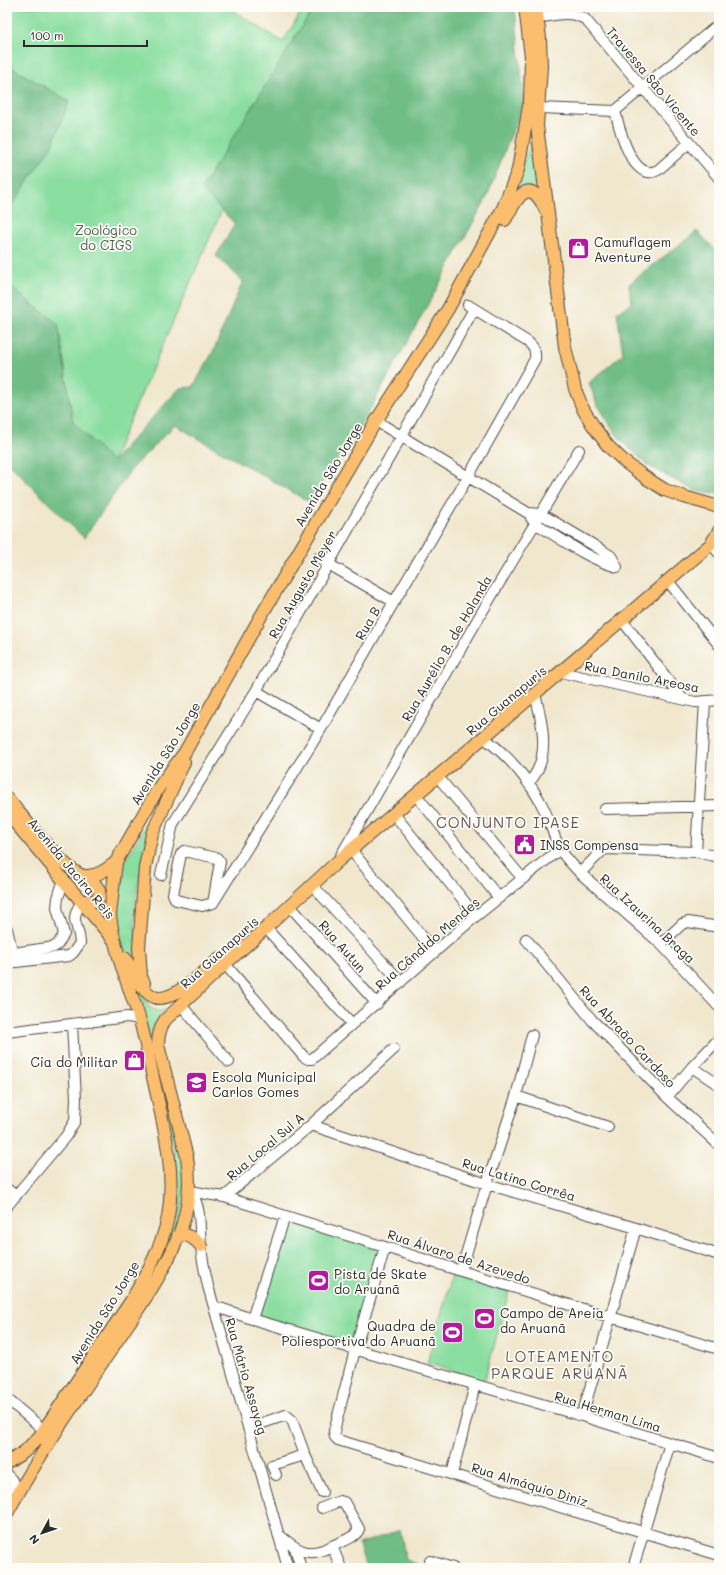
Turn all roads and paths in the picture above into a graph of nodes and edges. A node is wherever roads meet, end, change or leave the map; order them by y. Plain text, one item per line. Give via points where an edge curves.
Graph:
1 (525, 7) edge
2 (537, 12) edge
3 (719, 24) edge
4 (644, 88) junction
5 (539, 108) junction
6 (615, 111) junction
7 (689, 142) junction
8 (719, 178) edge
9 (548, 216) junction
10 (536, 353) joint
11 (381, 424) junction
12 (402, 436) junction
13 (359, 449) junction
14 (579, 450) dead end
15 (468, 477) junction
16 (719, 507) edge
17 (528, 513) junction
18 (541, 514) junction
19 (535, 523) junction
20 (719, 531) edge
21 (716, 545) edge
22 (318, 558) dead end
23 (328, 563) junction
24 (668, 581) junction
25 (394, 602) junction
26 (622, 620) junction
27 (719, 645) edge
28 (560, 672) junction
29 (256, 691) junction
30 (534, 694) junction
31 (682, 698) junction
32 (719, 700) edge
33 (705, 702) junction
34 (321, 729) junction
35 (197, 731) junction
36 (484, 738) junction
37 (438, 776) junction
38 (528, 783) junction
39 (416, 795) junction
40 (7, 798) edge
41 (700, 806) junction
42 (719, 806) edge
43 (605, 809) dead end
44 (7, 813) edge
45 (394, 814) junction
46 (560, 849) junction
47 (351, 850) junction
48 (696, 852) junction
49 (719, 857) edge
50 (338, 861) junction
51 (116, 862) junction
52 (580, 873) junction
53 (160, 875) dead end
54 (85, 876) junction
55 (64, 879) junction
56 (523, 879) junction
57 (312, 886) junction
58 (499, 898) junction
59 (82, 901) junction
60 (213, 903) junction
61 (290, 906) junction
62 (476, 916) junction
63 (719, 927) edge
64 (266, 928) junction
65 (7, 930) edge
66 (64, 934) junction
67 (526, 939) dead end
68 (115, 942) junction
69 (661, 944) junction
70 (78, 947) junction
71 (436, 952) junction
72 (10, 958) edge
73 (225, 964) junction
74 (401, 982) junction
75 (148, 993) junction
76 (377, 1004) junction
77 (181, 1005) junction
78 (719, 1006) edge
79 (140, 1022) junction
80 (72, 1024) junction
81 (352, 1024) junction
82 (7, 1032) edge
83 (532, 1035) dead end
84 (719, 1039) edge
85 (158, 1045) joint
86 (394, 1049) dead end
87 (230, 1062) dead end
88 (692, 1067) junction
89 (719, 1085) edge
90 (516, 1096) junction
91 (667, 1097) junction
92 (311, 1125) junction
93 (608, 1127) dead end
94 (719, 1145) edge
95 (487, 1184) junction
96 (7, 1189) edge
97 (190, 1191) junction
98 (16, 1196) junction
99 (224, 1197) junction
100 (7, 1206) edge
101 (285, 1216) junction
102 (636, 1228) junction
103 (178, 1235) junction
104 (201, 1246) junction
105 (385, 1247) junction
106 (719, 1256) edge
107 (461, 1271) junction
108 (214, 1306) junction
109 (610, 1316) junction
110 (252, 1319) junction
111 (719, 1349) edge
112 (355, 1350) junction
113 (475, 1385) junction
114 (7, 1398) edge
115 (582, 1416) junction
116 (248, 1428) junction
117 (44, 1430) junction
118 (670, 1443) junction
119 (305, 1455) junction
120 (719, 1458) edge
121 (7, 1463) edge
122 (452, 1474) junction
123 (7, 1475) edge
124 (276, 1475) dead end
125 (322, 1492) dead end
126 (17, 1495) junction
127 (322, 1508) dead end
128 (7, 1513) edge
129 (644, 1532) junction
130 (278, 1534) junction
131 (332, 1546) junction
132 (295, 1548) junction
133 (719, 1555) edge
134 (430, 1561) dead end
135 (288, 1568) edge
136 (301, 1568) edge
137 (341, 1568) edge
138 (453, 1568) edge
139 (633, 1568) edge

1 - 13 main road, Avenida São Jorge via 531,57 530,100 518,170 503,208 448,310
2 - 4 street, Travessa São Vicente via 570,13 585,19
2 - 5 main road via 541,66
3 - 4 street
4 - 6 street
4 - 7 street, Travessa São Vicente
5 - 6 street
5 - 9 main road via 538,126
6 - 7 street via 629,154 645,171 658,170
7 - 8 street, Travessa São Vicente
9 - 11 main road via 536,195 523,192 518,198 420,366
9 - 16 main road via 565,347 575,389 583,409 608,446 626,464 665,490
10 - 12 street, Rua Augusto Meyer via 528,342 471,307
10 - 15 street, Rua B via 535,359
11 - 12 street
11 - 13 main road via 374,436
12 - 15 street
12 - 23 street, Rua Augusto Meyer
13 - 35 main road, Avenida São Jorge via 249,636
14 - 18 street, Rua Aurélio B. de Holanda
15 - 17 street
15 - 25 street, Rua B
17 - 18 street
17 - 19 street
18 - 19 street, Rua Aurélio B. de Holanda
18 - 19 street via 610,556 617,567 606,564
19 - 50 street, Rua Aurélio B. de Holanda
20 - 21 main road, Rua Guanapuris
21 - 24 main road, Rua Guanapuris
22 - 23 street
23 - 25 street
23 - 29 street, Rua Augusto Meyer
24 - 26 main road, Rua Guanapuris
24 - 27 street
25 - 34 street, Rua B
26 - 28 main road, Rua Guanapuris
26 - 31 street
28 - 30 main road, Rua Guanapuris
28 - 31 street, Rua Danilo Areosa
29 - 34 street
29 - 53 street, Rua Augusto Meyer via 173,824
30 - 36 main road, Rua Guanapuris
30 - 38 street via 542,722 543,750 536,773
31 - 33 street, Rua Danilo Areosa
32 - 33 street, Rua Danilo Areosa
33 - 41 street
34 - 60 street, Rua B
35 - 51 main road, Avenida São Jorge via 159,787
35 - 75 main road via 152,834 145,867 139,948 141,977
36 - 37 main road, Rua Guanapuris
36 - 38 street, Rua Izaurina Braga via 503,754
37 - 39 main road, Rua Guanapuris
37 - 56 street
38 - 46 street, Rua Izaurina Braga via 544,808
39 - 45 main road, Rua Guanapuris
39 - 58 street
40 - 54 main road, Avenida Jacira Reis via 66,865
41 - 42 street
41 - 43 street
41 - 48 street
44 - 55 main road, Avenida Jacira Reis
45 - 47 main road, Rua Guanapuris
45 - 62 street
46 - 52 street, Rua Izaurina Braga
46 - 56 street, Rua Cândido Mendes
47 - 50 main road, Rua Guanapuris
47 - 71 street
48 - 49 street
48 - 52 street via 608,849 603,850
50 - 57 main road, Rua Guanapuris
51 - 54 main road, Avenida Jacira Reis via 103,871
51 - 68 main road, Avenida São Jorge via 110,915
52 - 69 street, Rua Izaurina Braga
54 - 59 main road via 97,886 100,893 99,898 94,901
55 - 59 main road, Avenida Jacira Reis
55 - 66 street via 57,908
56 - 58 street, Rua Cândido Mendes
57 - 61 main road, Rua Guanapuris
57 - 74 street
57 - 75 main road, Rua Guanapuris via 287,902 177,992 160,998
58 - 62 street, Rua Cândido Mendes
59 - 68 main road, Avenida Jacira Reis
59 - 70 street via 74,917 80,939
60 - 60 street via 202,906 176,900 173,894 181,854 184,852 217,858 220,862
61 - 64 main road, Rua Guanapuris
61 - 76 street, Rua Autun
62 - 71 street, Rua Cândido Mendes
63 - 69 street via 688,922 682,924
64 - 73 main road, Rua Guanapuris
64 - 81 street
65 - 72 street
66 - 70 street
66 - 72 street via 54,947
67 - 91 street, Rua Abraão Cardoso via 592,1020
68 - 75 main road, Avenida São Jorge
68 - 79 main road, Avenida São Jorge
69 - 78 street, Rua Izaurina Braga
70 - 72 street via 69,956
71 - 74 street, Rua Cândido Mendes
73 - 77 main road, Rua Guanapuris
73 - 81 street, Rua Cândido Mendes via 304,1057 312,1059
74 - 76 street, Rua Cândido Mendes
76 - 81 street, Rua Cândido Mendes
77 - 85 main road, Rua Guanapuris via 165,1020 158,1036
77 - 87 street
79 - 80 street via 131,1017
79 - 117 main road, Avenida São Jorge via 166,1133 171,1191 168,1218 145,1278
80 - 82 street
80 - 98 street via 75,1121 66,1136
83 - 90 street
84 - 88 street
85 - 97 main road, Avenida São Jorge via 187,1157
86 - 92 street, Rua Local Sul A
88 - 89 street
88 - 91 street
90 - 93 street
90 - 95 street
91 - 94 street, Rua Abraão Cardoso
92 - 95 street, Rua Latino Corrêa
92 - 99 street, Rua Local Sul A
95 - 102 street, Rua Latino Corrêa
95 - 107 street
96 - 98 street
97 - 99 street, Rua Álvaro de Azevedo
97 - 103 main road, Avenida São Jorge
97 - 104 street, Rua Mário Assayag via 198,1208
98 - 100 street
99 - 101 street, Rua Álvaro de Azevedo
101 - 105 street, Rua Álvaro de Azevedo
101 - 110 street
102 - 106 street, Rua Latino Corrêa
102 - 109 street
103 - 104 main road via 191,1237
103 - 126 main road, Avenida São Jorge via 152,1286
104 - 108 street, Rua Mário Assayag
105 - 107 street, Rua Álvaro de Azevedo
105 - 112 street
107 - 109 street, Rua Álvaro de Azevedo
108 - 110 street, Rua Herman Lima
108 - 116 street, Rua Mário Assayag
109 - 111 street, Rua Álvaro de Azevedo
109 - 115 street
110 - 112 street, Rua Herman Lima
112 - 113 street, Rua Herman Lima
112 - 122 street, Rua Almáquio Diniz via 334,1431 335,1437
113 - 115 street, Rua Herman Lima
113 - 122 street
114 - 117 street
115 - 118 street, Rua Herman Lima
116 - 119 street via 286,1415 292,1420
116 - 130 street, Rua Mário Assayag
117 - 121 main road, Avenida São Jorge via 32,1445
118 - 120 street, Rua Herman Lima
118 - 129 street
119 - 124 street via 272,1465
119 - 125 street
122 - 129 street, Rua Almáquio Diniz
123 - 126 street via 16,1486
126 - 128 main road, Avenida São Jorge
127 - 131 street via 340,1501 344,1502 359,1529 354,1536
129 - 133 street, Rua Almáquio Diniz
129 - 139 street
130 - 132 street
130 - 135 street, Rua Mário Assayag
131 - 132 street via 308,1553
131 - 137 street
132 - 136 street
134 - 138 street

